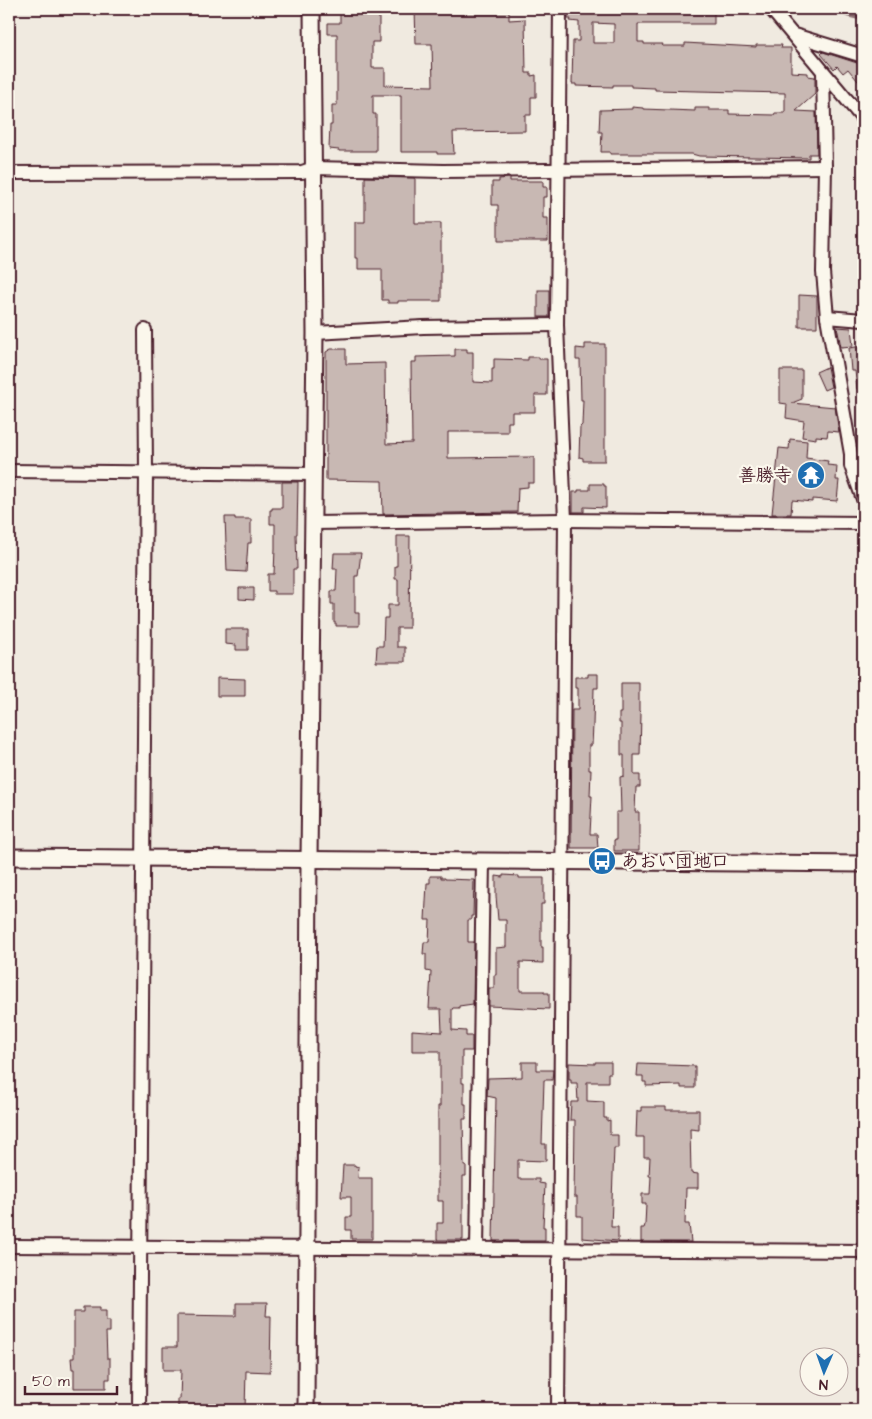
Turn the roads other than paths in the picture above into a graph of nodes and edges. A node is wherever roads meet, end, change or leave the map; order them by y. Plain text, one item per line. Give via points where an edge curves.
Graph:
1 (312, 9) edge
2 (560, 9) edge
3 (771, 9) edge
4 (794, 35) junction
5 (863, 56) edge
6 (823, 72) junction
7 (863, 119) edge
8 (825, 167) junction
9 (314, 168) junction
10 (558, 169) junction
11 (9, 173) edge
12 (827, 317) junction
13 (863, 320) edge
14 (557, 325) junction
15 (145, 330) dead end
16 (315, 333) junction
17 (9, 471) edge
18 (146, 471) junction
19 (314, 474) junction
20 (863, 499) edge
21 (565, 520) junction
22 (313, 523) junction
23 (863, 523) edge
24 (9, 857) edge
25 (143, 858) junction
26 (309, 859) junction
27 (483, 861) junction
28 (562, 862) junction
29 (863, 864) edge
30 (9, 1246) edge
31 (140, 1247) junction
32 (308, 1247) junction
33 (477, 1249) junction
34 (558, 1249) junction
35 (863, 1251) edge
36 (139, 1410) edge
37 (306, 1410) edge
38 (558, 1410) edge

1 - 9 street
2 - 10 street
3 - 4 street
4 - 5 street
4 - 6 street
6 - 7 street
6 - 8 street
8 - 10 street
8 - 12 street
9 - 10 street
9 - 11 street via 302,172
9 - 16 street
10 - 14 street
12 - 13 street
12 - 20 street via 851,466
14 - 16 street
14 - 21 street
15 - 18 street
16 - 19 street
17 - 18 street
18 - 19 street
18 - 25 street
19 - 22 street
21 - 22 street
21 - 23 street
21 - 28 street
22 - 26 street
24 - 25 street
25 - 26 street
25 - 31 street
26 - 27 street
26 - 32 street
27 - 28 street
27 - 33 street
28 - 29 street
28 - 34 street
30 - 31 street
31 - 32 street
31 - 36 street
32 - 33 street
32 - 37 street
33 - 34 street
34 - 35 street
34 - 38 street

